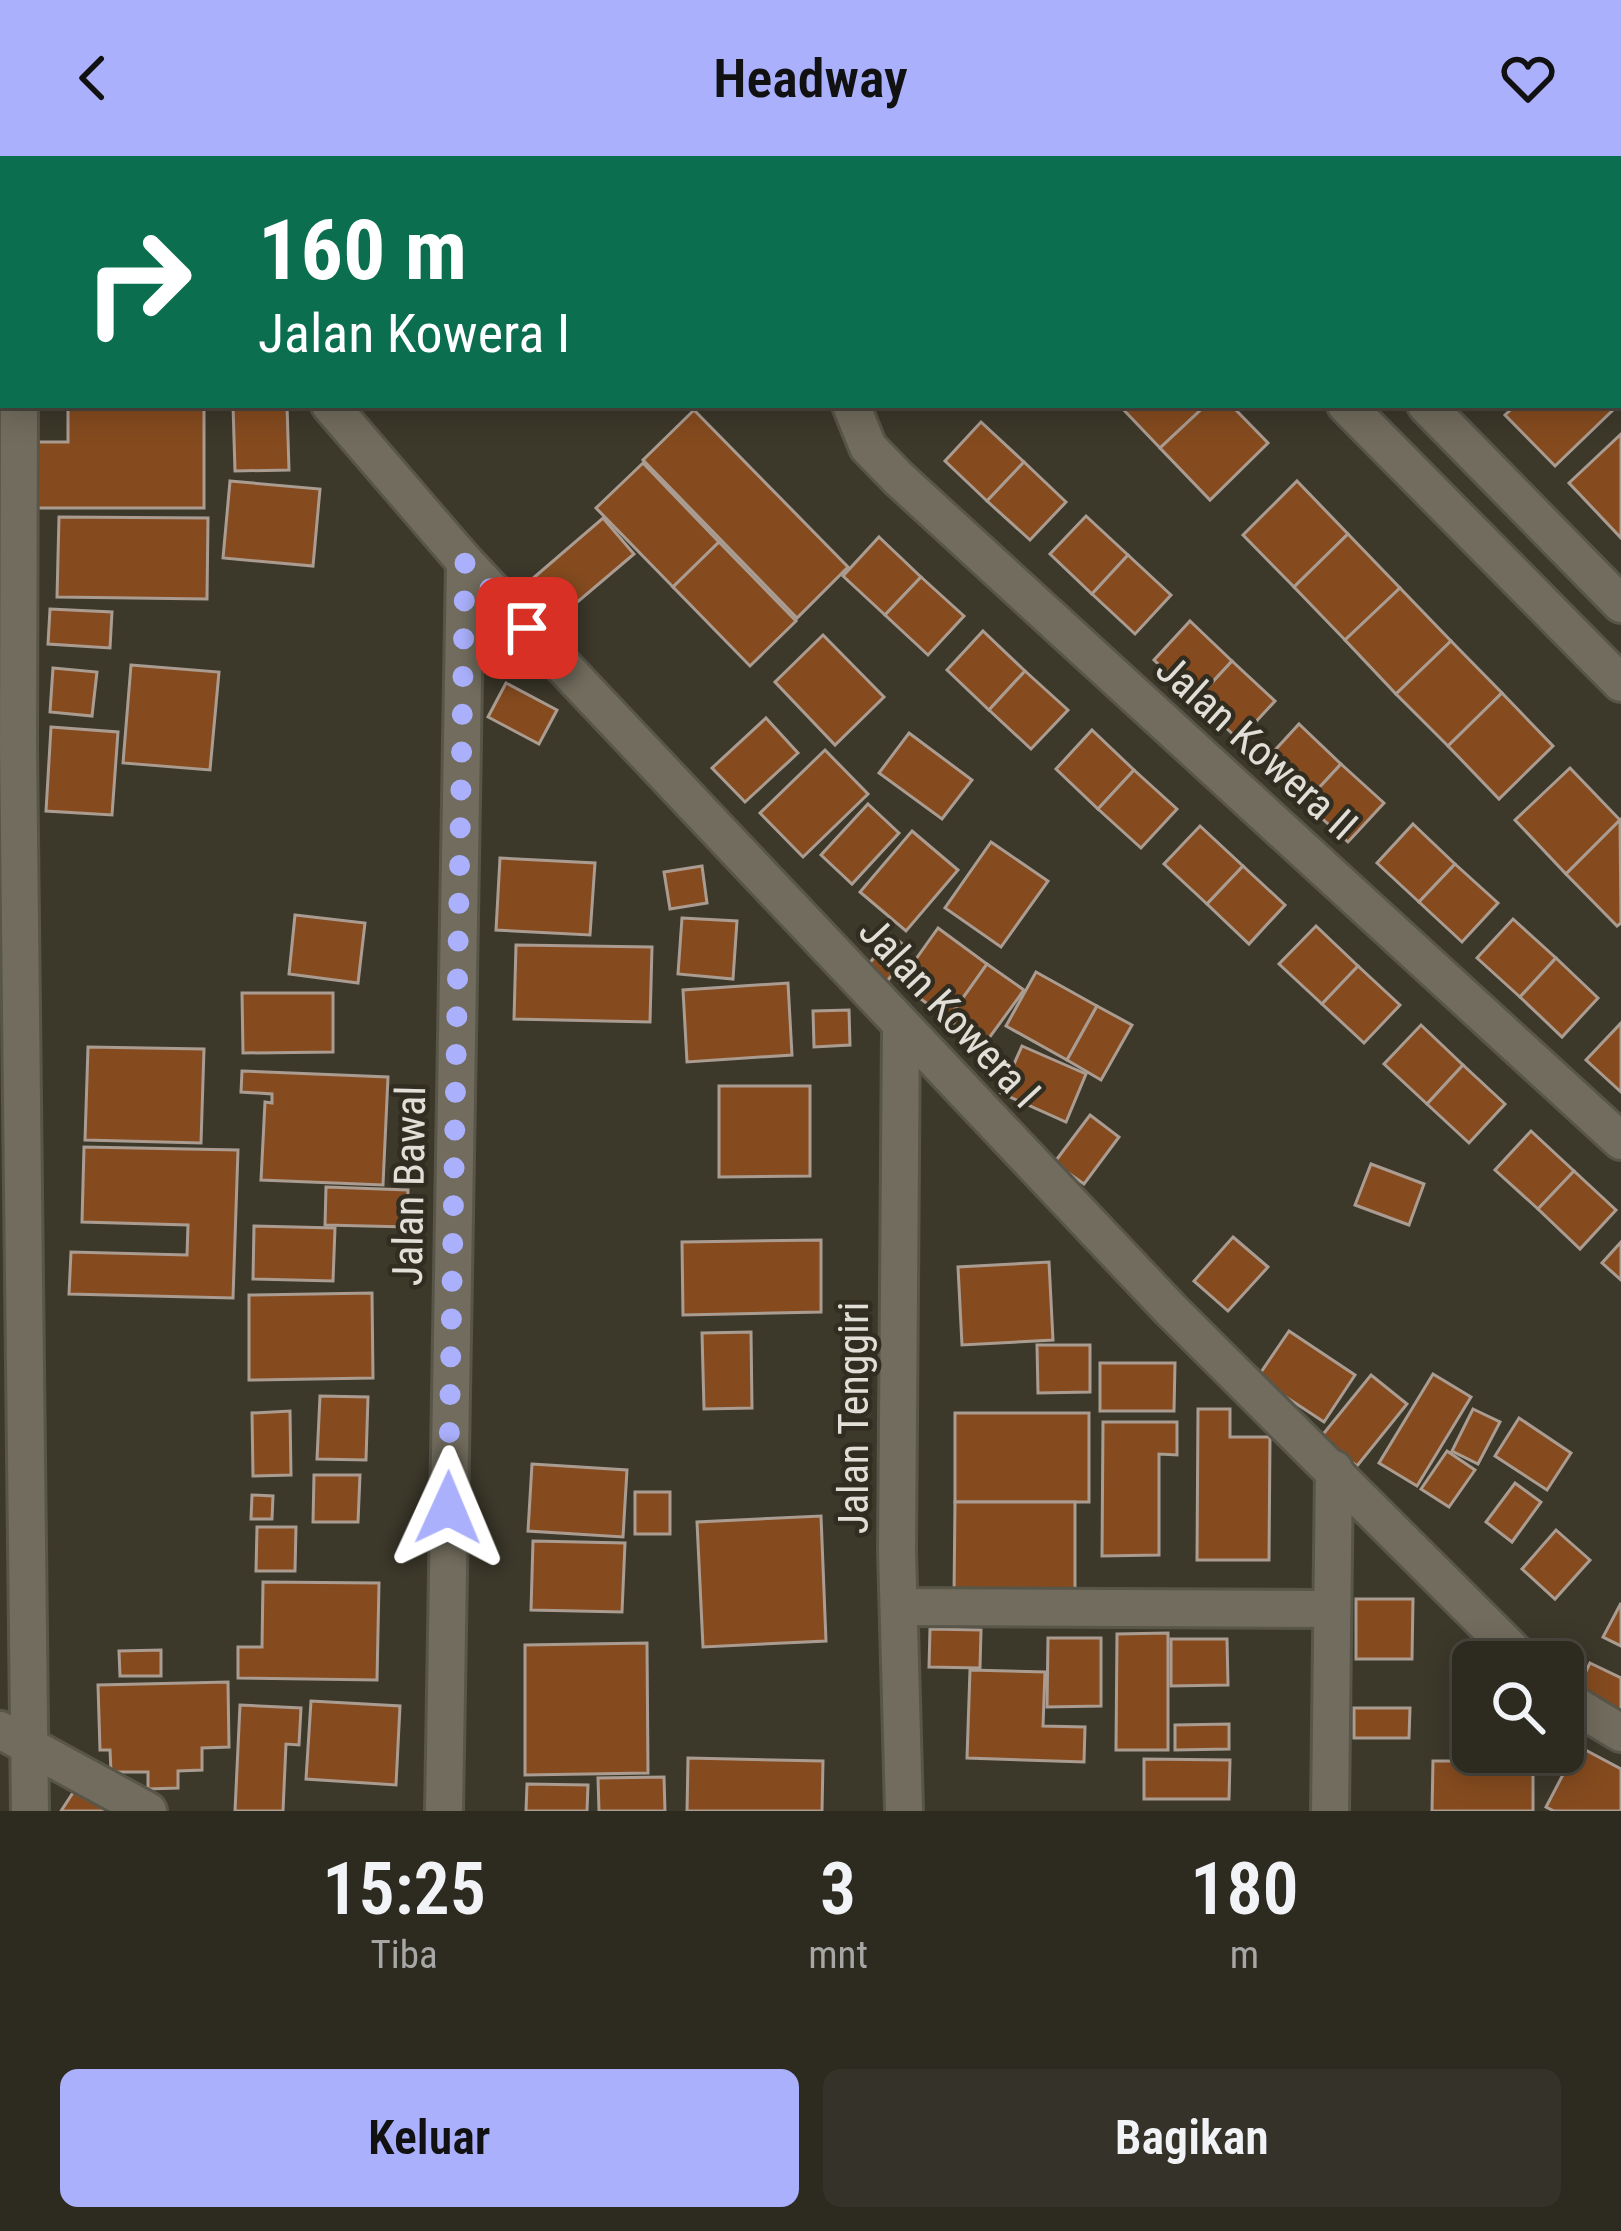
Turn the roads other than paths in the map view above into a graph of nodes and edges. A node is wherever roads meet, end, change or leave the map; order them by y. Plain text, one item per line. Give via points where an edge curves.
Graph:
1 (20, 408) edge
2 (333, 408) edge
3 (851, 408) edge
4 (1349, 408) edge
5 (1429, 408) edge
6 (465, 562) junction
7 (1621, 604) edge
8 (1621, 683) edge
9 (901, 1026) junction
10 (1621, 1141) edge
11 (1334, 1469) junction
12 (899, 1606) junction
13 (1330, 1609) junction
14 (1504, 1641) edge
15 (1584, 1711) edge
16 (1621, 1733) edge
17 (14, 1738) edge
18 (30, 1811) edge
19 (148, 1811) edge
20 (444, 1811) edge
21 (904, 1811) edge
22 (1330, 1811) edge

1 - 17 street
2 - 6 street, Jalan Kowera I
3 - 10 street, Jalan Kowera II via 868,447 898,478
4 - 8 street
5 - 7 street
6 - 9 street, Jalan Kowera I
6 - 20 street, Jalan Bawal
9 - 11 street, Jalan Kowera I
9 - 12 street, Jalan Tenggiri
11 - 13 street
11 - 14 street, Jalan Kowera I
12 - 13 street
12 - 21 street, Jalan Tenggiri
13 - 22 street
15 - 16 street
17 - 18 street
17 - 19 street

